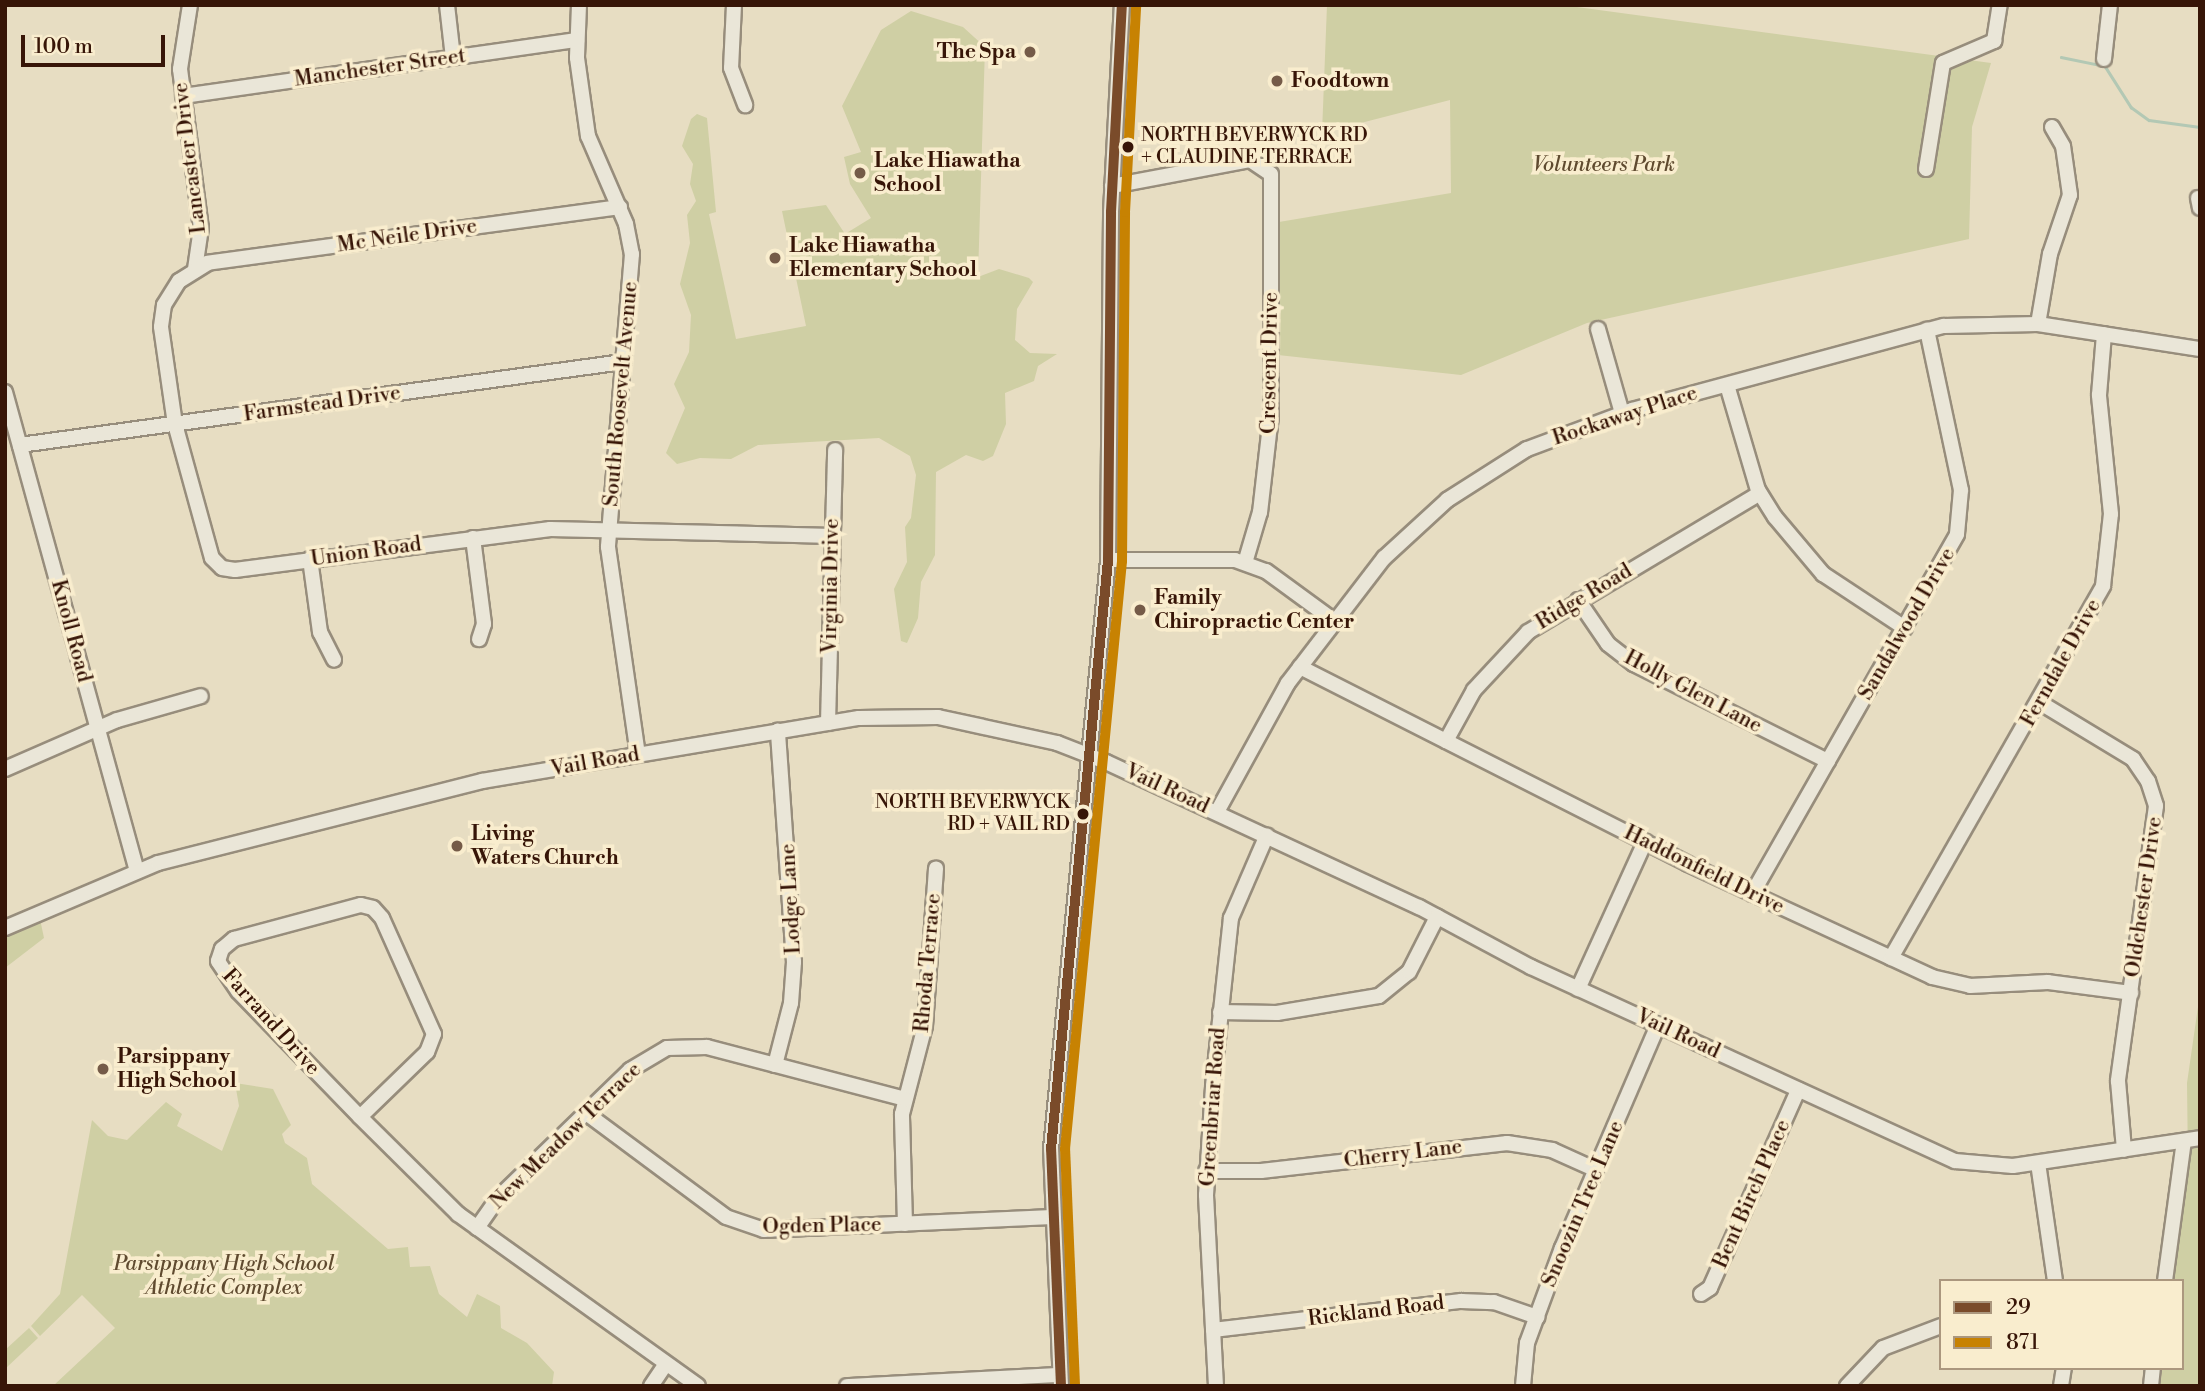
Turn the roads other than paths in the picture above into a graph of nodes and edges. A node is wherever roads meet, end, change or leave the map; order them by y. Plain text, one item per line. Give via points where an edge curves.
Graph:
1 (190, 5) edge
2 (447, 5) edge
3 (579, 5) edge
4 (734, 5) edge
5 (1122, 5) edge
6 (2000, 5) edge
7 (2110, 5) edge
8 (577, 40) junction
9 (453, 58) junction
10 (2104, 59) dead end
11 (183, 96) junction
12 (745, 105) dead end
13 (2052, 127) dead end
14 (1926, 169) dead end
15 (1112, 186) junction
16 (620, 207) junction
17 (195, 268) junction
18 (2038, 324) junction
19 (1598, 328) dead end
20 (1927, 330) junction
21 (2104, 334) junction
22 (2200, 349) edge
23 (623, 362) junction
24 (1727, 385) junction
25 (5, 391) edge
26 (1622, 413) junction
27 (176, 424) junction
28 (20, 445) junction
29 (835, 450) dead end
30 (1760, 493) junction
31 (609, 530) junction
32 (832, 536) junction
33 (473, 538) junction
34 (310, 559) junction
35 (1108, 560) junction
36 (1245, 563) junction
37 (1578, 600) junction
38 (1334, 620) junction
39 (1905, 628) junction
40 (479, 639) dead end
41 (334, 660) dead end
42 (1300, 667) junction
43 (201, 696) dead end
44 (2039, 702) junction
45 (828, 723) junction
46 (97, 728) junction
47 (778, 731) junction
48 (1446, 741) junction
49 (1086, 754) junction
50 (638, 755) junction
51 (1828, 761) junction
52 (5, 769) edge
53 (1217, 812) junction
54 (1267, 835) junction
55 (1644, 842) junction
56 (936, 867) dead end
57 (137, 871) junction
58 (1752, 894) junction
59 (1437, 917) junction
60 (5, 928) edge
61 (1891, 958) junction
62 (1578, 989) junction
63 (2131, 993) junction
64 (1220, 1012) junction
65 (1658, 1026) junction
66 (775, 1065) junction
67 (1798, 1090) junction
68 (905, 1099) junction
69 (586, 1112) junction
70 (360, 1117) junction
71 (2200, 1138) edge
72 (2184, 1141) junction
73 (2124, 1150) junction
74 (2038, 1163) junction
75 (1594, 1169) junction
76 (1206, 1171) junction
77 (1051, 1217) junction
78 (905, 1224) junction
79 (477, 1228) junction
80 (2055, 1279) edge
81 (2165, 1279) edge
82 (1701, 1294) dead end
83 (1537, 1317) junction
84 (1939, 1327) edge
85 (1213, 1330) junction
86 (665, 1365) junction
87 (1060, 1380) edge
88 (903, 1384) edge
89 (652, 1386) edge
90 (698, 1386) edge
91 (847, 1386) edge
92 (1216, 1386) edge
93 (1523, 1386) edge
94 (1847, 1386) edge

1 - 11 street, Lancaster Drive via 180,69
2 - 9 street
3 - 8 street, South Roosevelt Avenue
4 - 12 street via 731,68
5 - 15 street
6 - 14 street via 1994,41 1943,63
7 - 10 street
8 - 9 street, Manchester Street
8 - 16 street, South Roosevelt Avenue via 588,136
9 - 11 street, Manchester Street
11 - 17 street, Lancaster Drive via 201,228
13 - 18 street via 2063,146 2070,195 2050,254
15 - 35 street
15 - 36 street, Crescent Drive via 1250,160 1263,164 1273,180 1271,416 1259,512
16 - 17 street, Mc Neile Drive
16 - 23 street, South Roosevelt Avenue via 632,254
17 - 27 street, Union Road via 172,290 162,314
18 - 20 street, Rockaway Place
18 - 21 street, Rockaway Place
19 - 26 street
20 - 24 street, Rockaway Place
20 - 39 street, Sandalwood Drive via 1962,508 1947,557
21 - 22 street, Rockaway Place
21 - 44 street, Ferndale Drive via 2099,395 2111,514 2107,567 2098,598
23 - 27 street, Farmstead Drive
23 - 31 street, South Roosevelt Avenue
24 - 26 street, Rockaway Place
24 - 30 street
25 - 28 street, Knoll Road
26 - 38 street, Rockaway Place via 1537,445 1476,479 1392,550
27 - 28 street, Farmstead Drive
27 - 34 street, Union Road via 209,553 218,566 235,569
28 - 46 street, Knoll Road
29 - 32 street, Virginia Drive
30 - 37 street, Ridge Road
30 - 39 street via 1823,574
31 - 32 street, Union Road
31 - 33 street, Union Road
31 - 50 street, South Roosevelt Avenue via 608,568
32 - 45 street, Virginia Drive
33 - 34 street, Union Road
33 - 40 street via 484,624
34 - 41 street via 320,632
35 - 36 street
35 - 49 street
36 - 38 street via 1287,585
37 - 48 street, Ridge Road via 1508,650 1474,690
37 - 51 street, Holly Glen Lane via 1608,644 1634,664
38 - 42 street, Rockaway Place
39 - 51 street, Sandalwood Drive
42 - 48 street, Haddonfield Drive
42 - 53 street, Rockaway Place
43 - 46 street
44 - 61 street, Ferndale Drive
44 - 63 street, Oldchester Drive via 2123,751 2141,769 2153,793 2156,813
45 - 47 street, Vail Road
45 - 49 street, Vail Road via 885,715 938,717
46 - 52 street
46 - 57 street, Knoll Road
47 - 50 street, Vail Road
47 - 66 street, Lodge Lane via 794,962 791,1003
48 - 55 street, Haddonfield Drive
49 - 53 street, Vail Road
49 - 77 street via 1051,1149
50 - 57 street, Vail Road via 482,781
51 - 58 street, Sandalwood Drive
53 - 54 street, Vail Road
54 - 59 street, Vail Road
54 - 64 street, Greenbriar Road via 1231,918
55 - 58 street, Haddonfield Drive
55 - 62 street
56 - 68 street, Rhoda Terrace via 925,1026
57 - 60 street, Vail Road
58 - 61 street, Haddonfield Drive
59 - 62 street, Vail Road
59 - 64 street via 1409,972 1379,996 1277,1013
61 - 63 street, Haddonfield Drive via 1932,977 1970,986 2048,982
62 - 65 street, Vail Road
63 - 73 street, Oldchester Drive via 2118,1097
64 - 76 street, Greenbriar Road
65 - 67 street, Vail Road
65 - 75 street, Snoozin Tree Lane
66 - 68 street, New Meadow Terrace
66 - 69 street, New Meadow Terrace via 707,1047 667,1048 630,1070
67 - 74 street, Vail Road via 1955,1161 1994,1167
67 - 82 street, Bent Birch Place via 1710,1288
68 - 78 street, Rhoda Terrace
69 - 78 street, Ogden Place via 667,1176 746,1225 780,1231
69 - 79 street, New Meadow Terrace via 498,1198
70 - 70 street, Farrand Drive via 223,974 218,961 226,944 361,905 373,908 382,918 434,1034 427,1052
70 - 79 street, Farrand Drive via 425,1186
71 - 72 street, Vail Road
72 - 73 street, Vail Road
72 - 81 street
73 - 74 street, Vail Road
74 - 80 street
75 - 76 street, Cherry Lane via 1552,1150 1507,1143 1261,1171
75 - 83 street, Snoozin Tree Lane
76 - 85 street, Greenbriar Road
77 - 78 street, Ogden Place
77 - 87 street
79 - 86 street, Farrand Drive
83 - 85 street, Rickland Road via 1494,1302 1461,1301
83 - 93 street, Snoozin Tree Lane via 1524,1359
84 - 94 street via 1883,1348
85 - 92 street, Greenbriar Road
86 - 89 street
86 - 90 street, Farrand Drive
87 - 88 street
88 - 91 street

